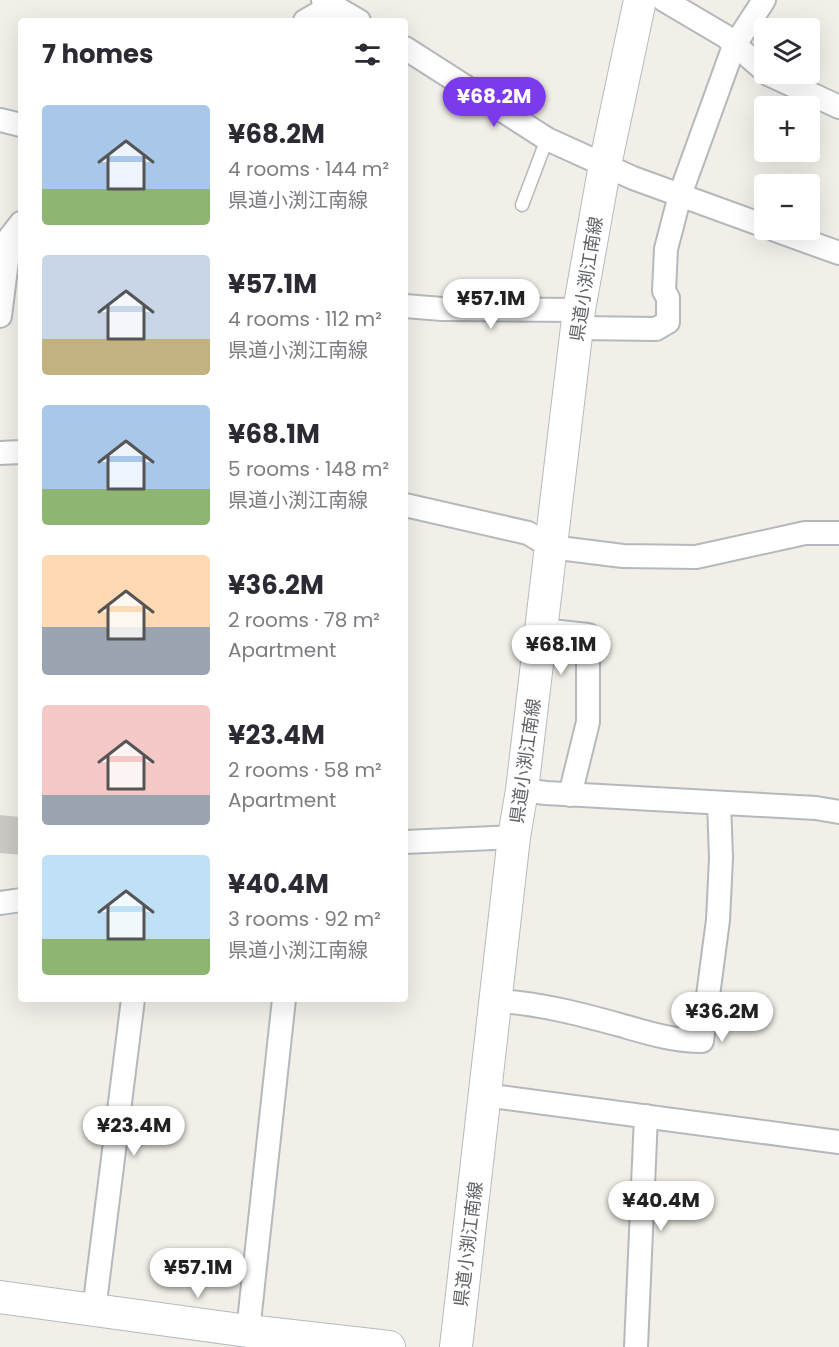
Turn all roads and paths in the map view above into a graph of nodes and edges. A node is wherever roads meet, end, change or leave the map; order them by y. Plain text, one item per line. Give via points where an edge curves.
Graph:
1 (640, 0) edge
2 (664, 0) edge
3 (764, 0) edge
4 (327, 3) edge
5 (359, 13) edge
6 (309, 18) edge
7 (734, 46) junction
8 (408, 50) edge
9 (754, 62) edge
10 (791, 84) edge
11 (839, 107) edge
12 (0, 120) edge
13 (18, 124) edge
14 (547, 139) junction
15 (605, 165) junction
16 (680, 195) junction
17 (522, 205) dead end
18 (754, 222) edge
19 (18, 227) edge
20 (803, 240) edge
21 (839, 253) edge
22 (408, 306) edge
23 (0, 316) edge
24 (578, 319) junction
25 (18, 452) edge
26 (0, 453) edge
27 (408, 506) edge
28 (839, 532) edge
29 (551, 547) junction
30 (542, 630) junction
31 (522, 790) junction
32 (570, 795) junction
33 (720, 803) junction
34 (839, 812) edge
35 (514, 837) junction
36 (408, 842) edge
37 (18, 900) edge
38 (0, 903) edge
39 (496, 1001) junction
40 (133, 1002) edge
41 (284, 1002) edge
42 (485, 1095) junction
43 (646, 1116) junction
44 (839, 1142) edge
45 (0, 1297) edge
46 (94, 1310) junction
47 (248, 1331) junction
48 (390, 1347) edge
49 (456, 1347) edge
50 (636, 1347) edge

1 - 15 main road, 県道小渕江南線
2 - 7 street via 725,36
3 - 7 street
4 - 5 street
4 - 6 street
7 - 9 street
7 - 16 street
8 - 14 street
10 - 11 street
12 - 13 street
14 - 15 street
14 - 17 lane
15 - 16 street
15 - 24 main road, 県道小渕江南線
16 - 18 street
16 - 24 street via 666,249 664,291 668,298 668,322 656,329
19 - 23 street via 10,237
20 - 21 street
22 - 24 street
24 - 29 main road, 県道小渕江南線
25 - 26 street
27 - 29 street via 528,533
28 - 29 street via 805,532 696,557 624,556
29 - 30 main road, 県道小渕江南線
30 - 31 main road, 県道小渕江南線
30 - 32 street via 588,635 588,722
31 - 32 street
31 - 35 main road, 県道小渕江南線
32 - 33 street
33 - 34 street
33 - 39 street via 718,920 702,1041 676,1041 534,1004
35 - 36 street
35 - 39 main road, 県道小渕江南線
37 - 38 street
39 - 42 main road, 県道小渕江南線
40 - 46 street
41 - 47 street
42 - 43 street
42 - 49 main road, 県道小渕江南線
43 - 44 street
43 - 50 street
45 - 46 main road
46 - 47 main road
47 - 48 main road

